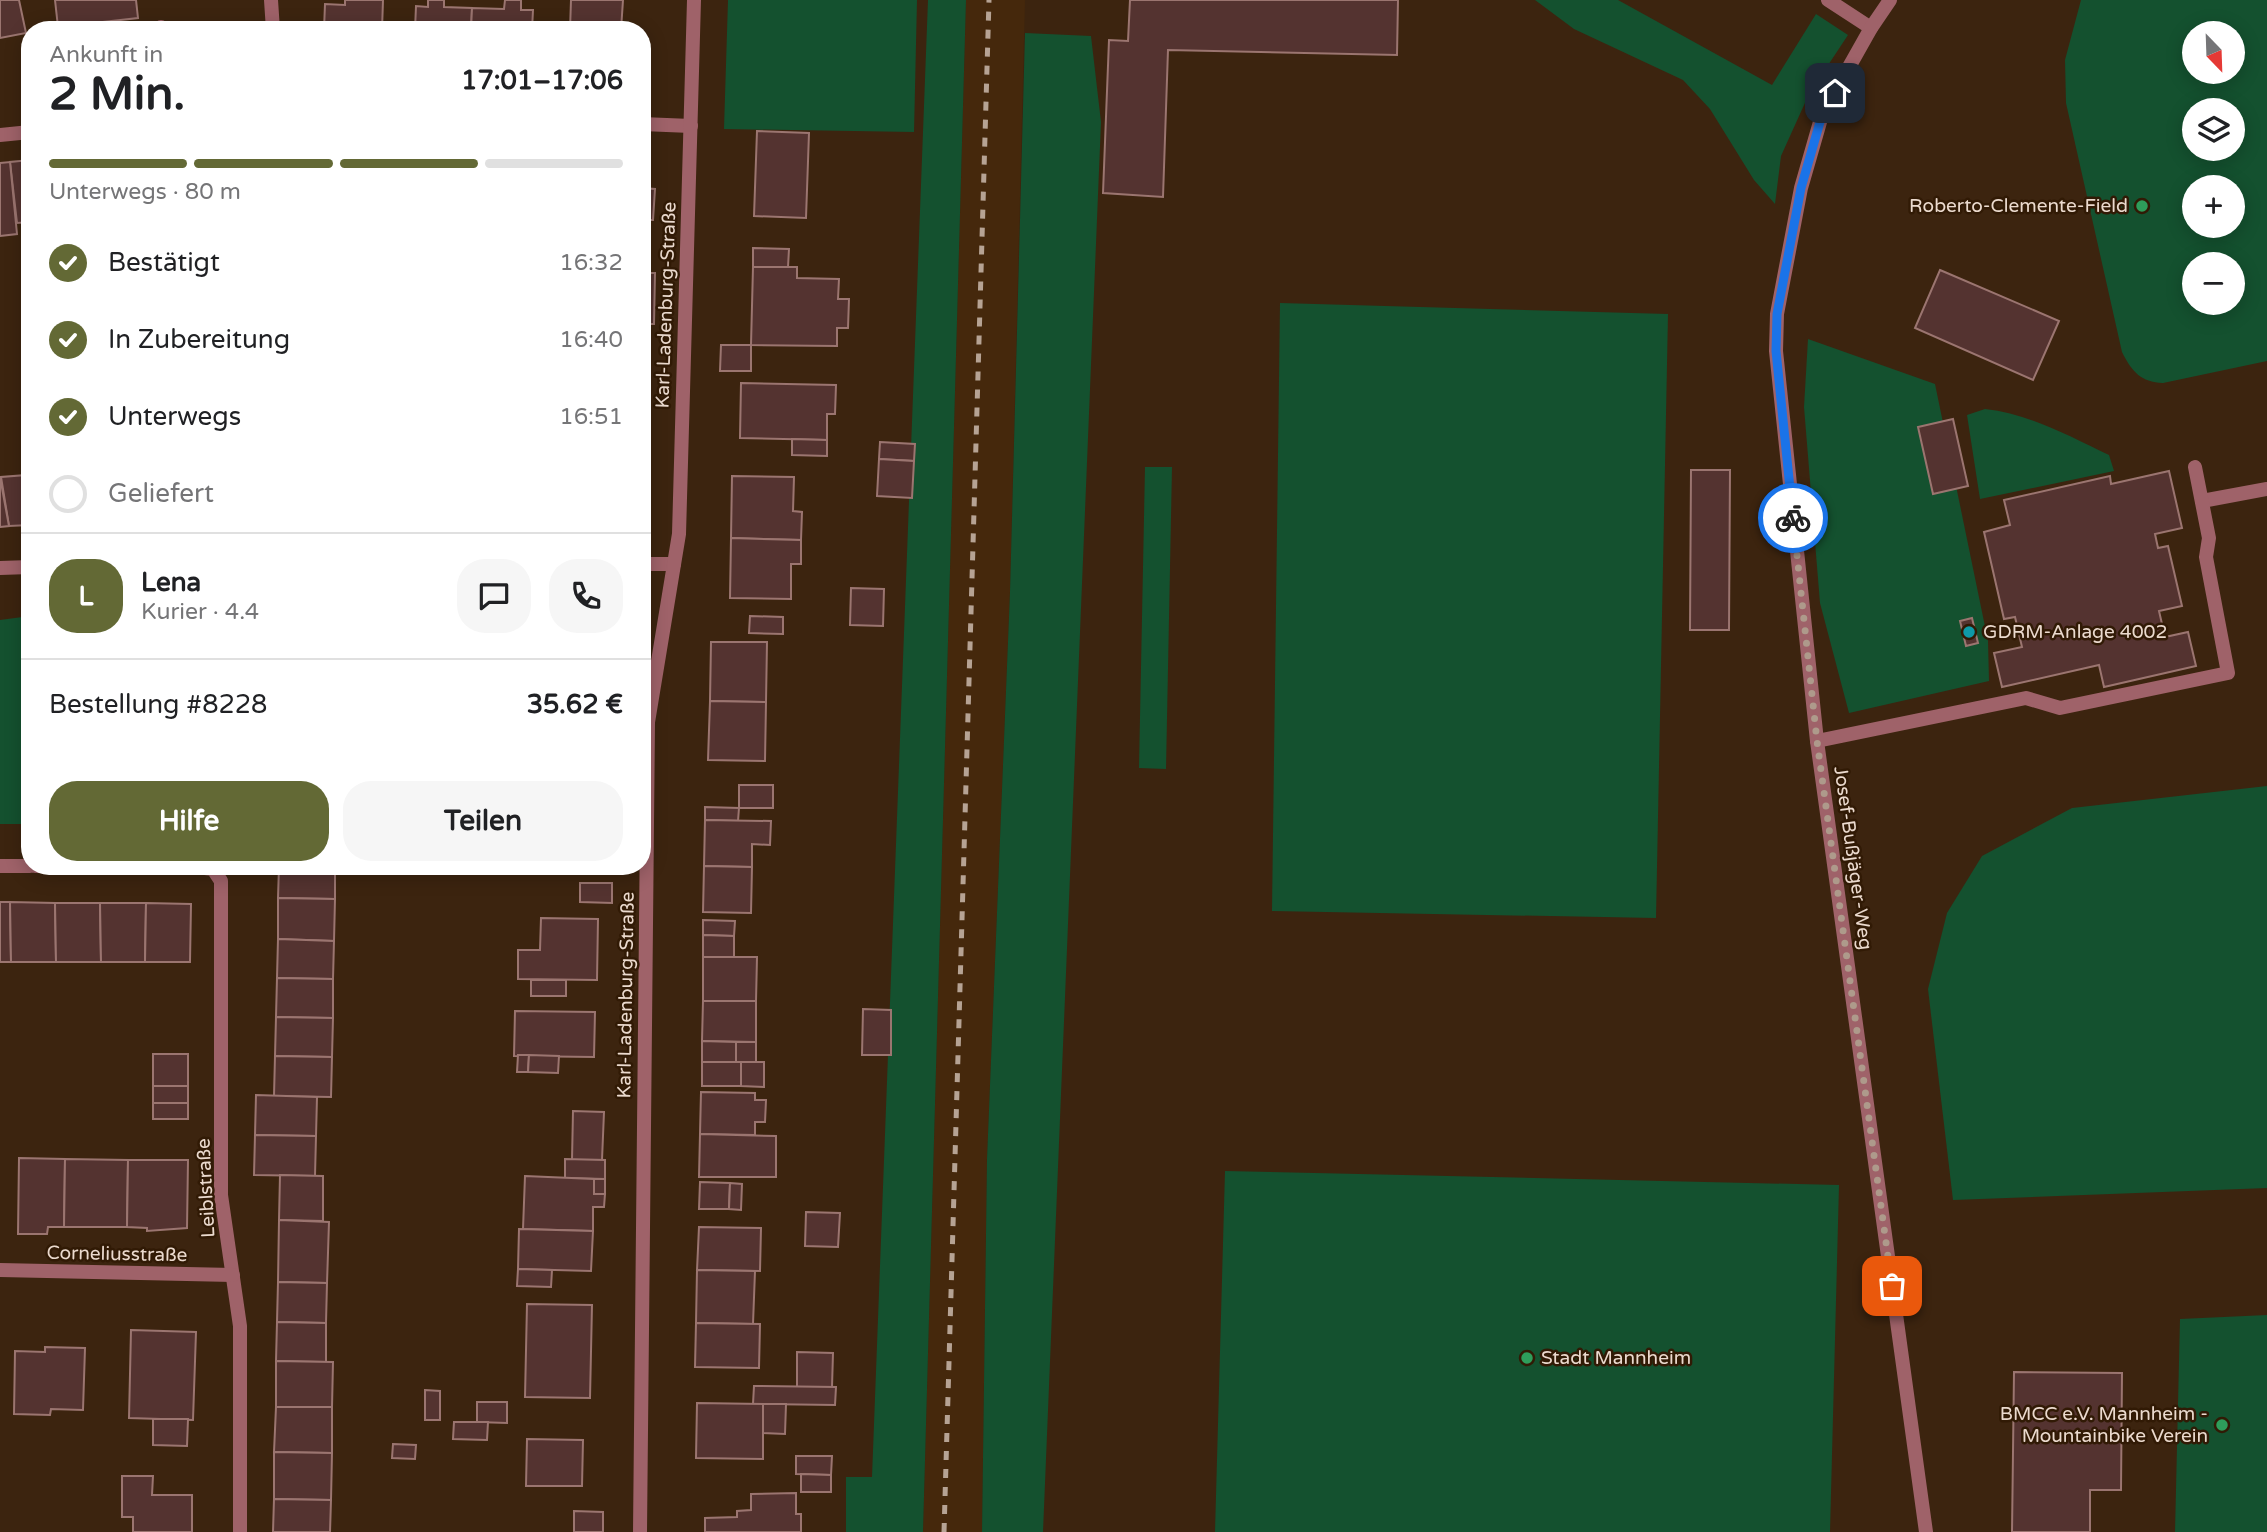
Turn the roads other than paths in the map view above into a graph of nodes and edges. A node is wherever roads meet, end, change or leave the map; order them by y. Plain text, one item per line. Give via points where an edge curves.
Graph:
1 (271, 0) edge
2 (694, 0) edge
3 (1828, 0) edge
4 (1890, 0) edge
5 (272, 21) edge
6 (1871, 28) junction
7 (651, 124) edge
8 (691, 126) junction
9 (21, 133) edge
10 (0, 135) edge
11 (2195, 467) dead end
12 (2267, 489) edge
13 (2202, 501) junction
14 (651, 564) edge
15 (674, 564) junction
16 (21, 567) edge
17 (0, 568) edge
18 (651, 704) edge
19 (1817, 741) junction
20 (0, 866) edge
21 (21, 866) edge
22 (217, 875) edge
23 (646, 875) edge
24 (0, 1270) edge
25 (233, 1275) junction
26 (240, 1532) edge
27 (640, 1532) edge
28 (1926, 1532) edge

1 - 5 street
2 - 8 street, Karl-Ladenburg-Straße
3 - 6 street
4 - 6 street, Josef-Bußjäger-Weg
6 - 19 street, Josef-Bußjäger-Weg via 1822,115 1801,188 1777,314 1776,351
7 - 8 street
8 - 15 street, Karl-Ladenburg-Straße via 679,534
9 - 10 street
11 - 13 street
12 - 13 street
13 - 19 street via 2209,538 2206,557 2228,673 2060,708 2026,698
14 - 15 street
15 - 18 street, Karl-Ladenburg-Straße
16 - 17 street
19 - 28 street, Josef-Bußjäger-Weg
20 - 21 street
22 - 25 street, Leiblstraße via 221,881 221,1195
23 - 27 street, Karl-Ladenburg-Straße
24 - 25 street, Corneliusstraße
25 - 26 street, Leiblstraße via 240,1326

